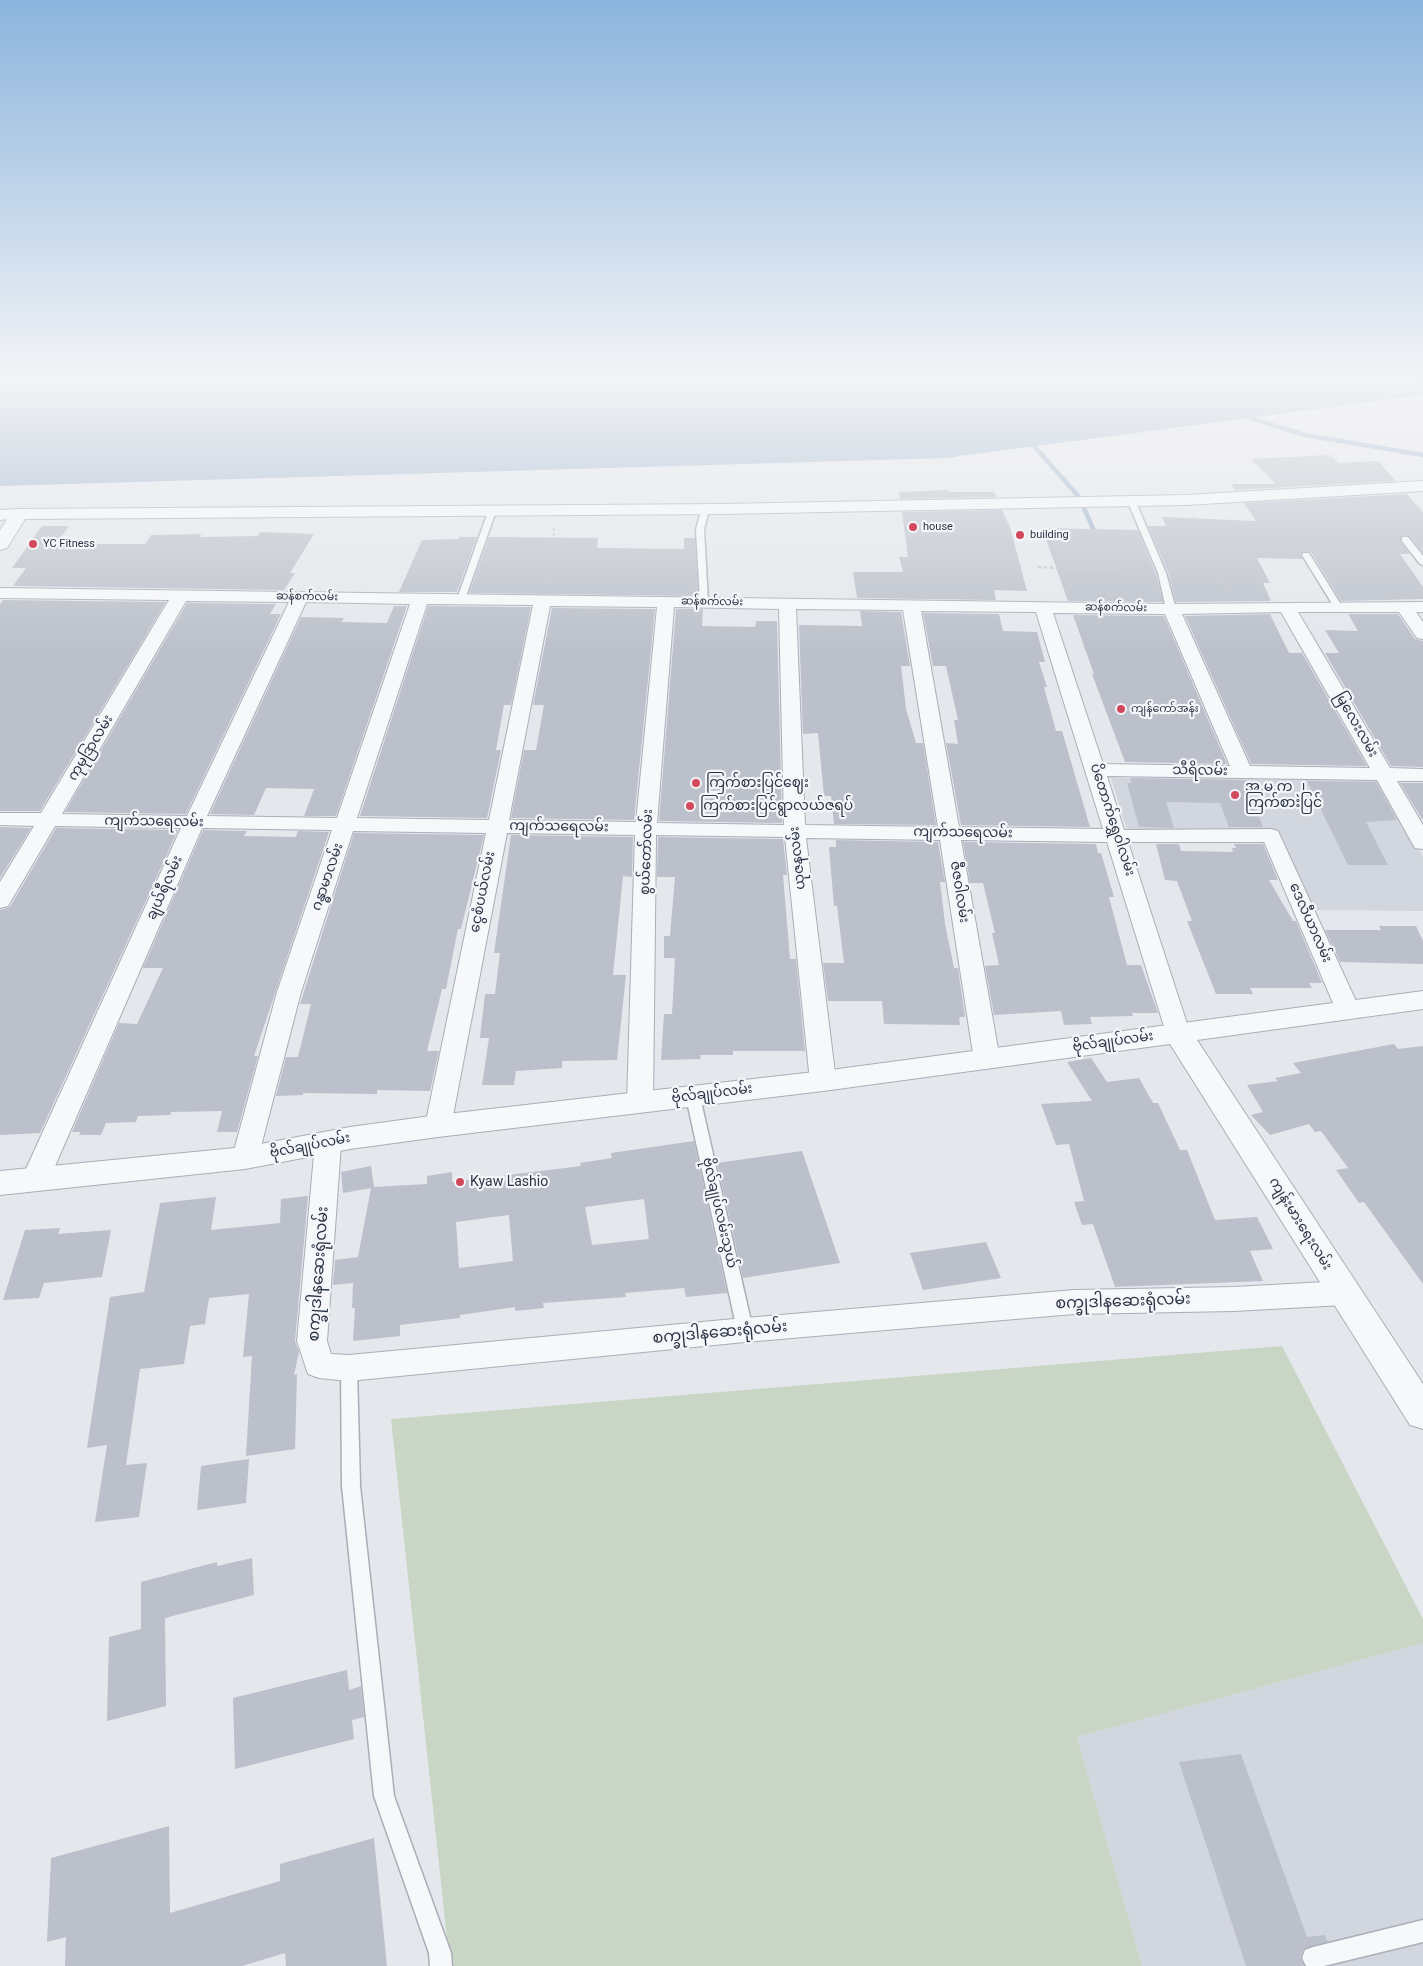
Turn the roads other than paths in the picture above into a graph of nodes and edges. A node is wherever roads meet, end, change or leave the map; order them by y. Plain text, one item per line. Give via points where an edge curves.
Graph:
1 (1423, 486) edge
2 (1131, 500) junction
3 (705, 510) junction
4 (492, 511) junction
5 (19, 514) junction
6 (0, 515) edge
7 (1405, 539) dead end
8 (0, 544) edge
9 (1306, 555) dead end
10 (1423, 562) edge
11 (0, 593) edge
12 (181, 595) junction
13 (300, 597) junction
14 (420, 599) junction
15 (461, 600) junction
16 (543, 600) junction
17 (666, 602) junction
18 (704, 602) junction
19 (787, 603) junction
20 (911, 605) junction
21 (1043, 607) junction
22 (1404, 607) junction
23 (1423, 607) edge
24 (1287, 608) junction
25 (1339, 608) junction
26 (1171, 609) junction
27 (1423, 634) edge
28 (1096, 770) junction
29 (1244, 772) junction
30 (1423, 775) edge
31 (1385, 776) junction
32 (0, 819) edge
33 (48, 820) junction
34 (194, 822) junction
35 (346, 825) junction
36 (496, 826) junction
37 (646, 829) junction
38 (795, 830) junction
39 (950, 833) junction
40 (1117, 836) junction
41 (1423, 843) edge
42 (0, 901) edge
43 (1423, 1000) edge
44 (1348, 1010) junction
45 (1178, 1033) junction
46 (988, 1060) junction
47 (823, 1081) junction
48 (693, 1097) junction
49 (640, 1103) junction
50 (438, 1126) junction
51 (328, 1144) junction
52 (244, 1158) junction
53 (35, 1180) junction
54 (0, 1183) edge
55 (1344, 1292) junction
56 (745, 1330) junction
57 (349, 1368) junction
58 (1423, 1414) edge
59 (1423, 1931) edge
60 (1313, 1958) dead end
61 (441, 1966) edge

1 - 2 street via 1186,500
2 - 3 street
2 - 26 lane via 1162,573
3 - 4 street
3 - 18 lane via 700,528
4 - 5 street
4 - 15 lane
5 - 6 street
5 - 8 street
7 - 10 lane
9 - 25 lane
11 - 12 street, ဆန်စက်လမ်း
12 - 13 street, ဆန်စက်လမ်း
12 - 33 street, ကုမုဒြာလမ်း
13 - 14 street, ဆန်စက်လမ်း
13 - 34 street, ချယ်ရီလမ်း
14 - 15 street, ဆန်စက်လမ်း
14 - 35 street, ဂန္ဓာမာလမ်း
15 - 16 street, ဆန်စက်လမ်း
16 - 17 street, ဆန်စက်လမ်း
16 - 36 street, ငွေစံပယ်လမ်း
17 - 18 street, ဆန်စက်လမ်း
17 - 37 street, စွယ်တော်လမ်း
18 - 19 street, ဆန်စက်လမ်း
19 - 20 street, ဆန်စက်လမ်း
19 - 38 street, ယုဇနလမ်း
20 - 21 street, ဆန်စက်လမ်း
20 - 39 street, ဇီဇဝါလမ်း
21 - 26 street, ဆန်စက်လမ်း
21 - 28 street, ပိတောက်ရွှေဝါလမ်း
22 - 23 street, ဆန်စက်လမ်း
22 - 25 street, ဆန်စက်လမ်း
22 - 27 street
24 - 25 street, ဆန်စက်လမ်း
24 - 26 street, ဆန်စက်လမ်း
24 - 31 street, မြလေးလမ်း
26 - 29 street
28 - 29 street, သီရိလမ်း
28 - 40 street, ပိတောက်ရွှေဝါလမ်း
29 - 31 street, သီရိလမ်း
30 - 31 street, သီရိလမ်း
31 - 41 street, မြလေးလမ်း
32 - 33 street, ကျက်သရေလမ်း
33 - 34 street, ကျက်သရေလမ်း
33 - 42 street, ကုမုဒြာလမ်း
34 - 35 street, ကျက်သရေလမ်း
34 - 53 street, ချယ်ရီလမ်း
35 - 36 street, ကျက်သရေလမ်း
35 - 52 street, ဂန္ဓာမာလမ်း via 289,992
36 - 37 street, ကျက်သရေလမ်း
36 - 50 street, ငွေစံပယ်လမ်း
37 - 38 street, ကျက်သရေလမ်း
37 - 49 street, စွယ်တော်လမ်း
38 - 39 street, ကျက်သရေလမ်း
38 - 47 street, ယုဇနလမ်း
39 - 40 street, ကျက်သရေလမ်း
39 - 46 street, ဇီဇဝါလမ်း
40 - 44 street, ဒေလီယာလမ်း via 1271,835
40 - 45 street, ပိတောက်ရွှေဝါလမ်း
43 - 44 street, ဗိုလ်ချုပ်လမ်း
44 - 45 street, ဗိုလ်ချုပ်လမ်း
45 - 46 street, ဗိုလ်ချုပ်လမ်း
45 - 55 street, ကျန်းမားရေးလမ်း
46 - 47 street, ဗိုလ်ချုပ်လမ်း
47 - 48 street, ဗိုလ်ချုပ်လမ်း
48 - 49 street, ဗိုလ်ချုပ်လမ်း
48 - 56 lane, ဗိုလ်ချုပ်လမ်းသွယ်
49 - 50 street, ဗိုလ်ချုပ်လမ်း
50 - 51 street, ဗိုလ်ချုပ်လမ်း
51 - 52 street, ဗိုလ်ချုပ်လမ်း
51 - 57 street, စက္ခုဒါနဆေးရုံလမ်း via 312,1342 319,1365
52 - 53 street, ဗိုလ်ချုပ်လမ်း
53 - 54 street, ဗိုလ်ချုပ်လမ်း
55 - 56 street, စက္ခုဒါနဆေးရုံလမ်း via 1234,1299 1074,1302
55 - 58 street, ကျန်းမားရေးလမ်း
56 - 57 street, စက္ခုဒါနဆေးရုံလမ်း
57 - 61 lane via 351,1486 384,1796 440,1954
59 - 60 lane

